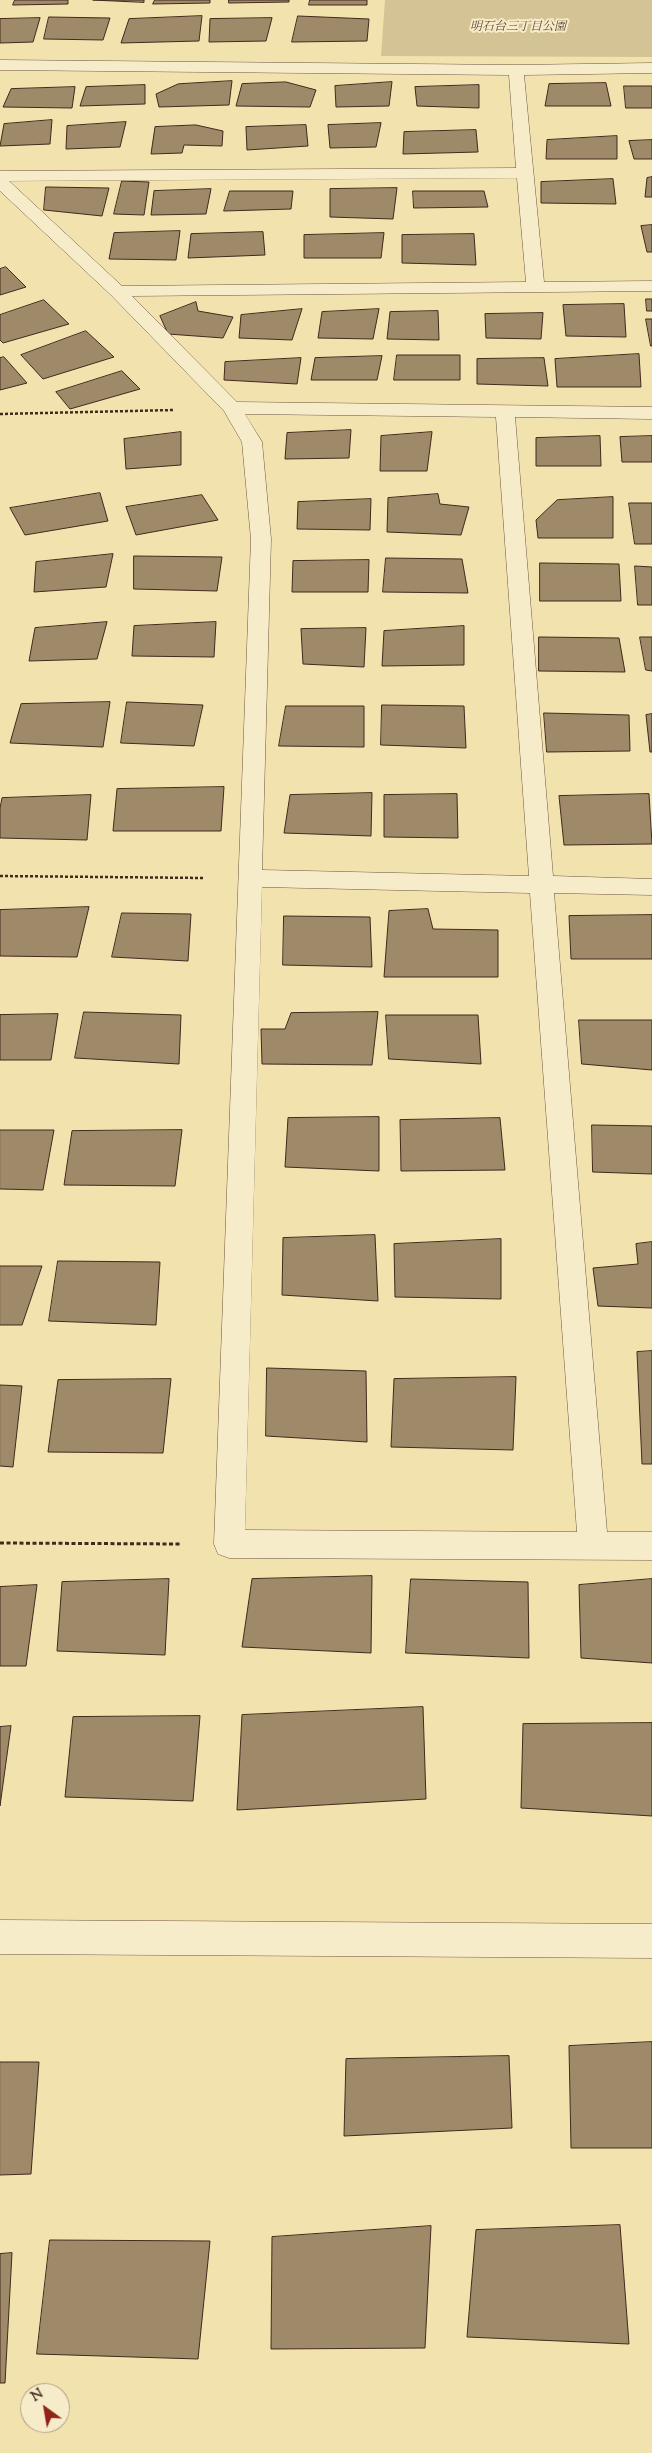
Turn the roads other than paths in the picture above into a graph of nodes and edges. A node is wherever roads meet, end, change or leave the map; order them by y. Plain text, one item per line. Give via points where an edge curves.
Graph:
1 (0, 65) edge
2 (652, 68) edge
3 (516, 70) junction
4 (525, 173) junction
5 (0, 176) edge
6 (0, 182) edge
7 (535, 286) junction
8 (652, 286) edge
9 (117, 291) junction
10 (232, 408) junction
11 (505, 411) junction
12 (652, 413) edge
13 (252, 878) junction
14 (542, 884) junction
15 (652, 887) edge
16 (593, 1546) junction
17 (652, 1546) edge
18 (0, 1937) edge
19 (652, 1941) edge

1 - 3 street
2 - 3 street
3 - 4 street
4 - 5 street
4 - 7 street
6 - 9 street
7 - 8 street
7 - 9 street
9 - 10 street
10 - 11 street
10 - 13 street via 252,442 261,539
11 - 12 street
11 - 14 street
13 - 14 street
13 - 16 street via 230,1544
14 - 15 street
14 - 16 street
16 - 17 street
18 - 19 street

